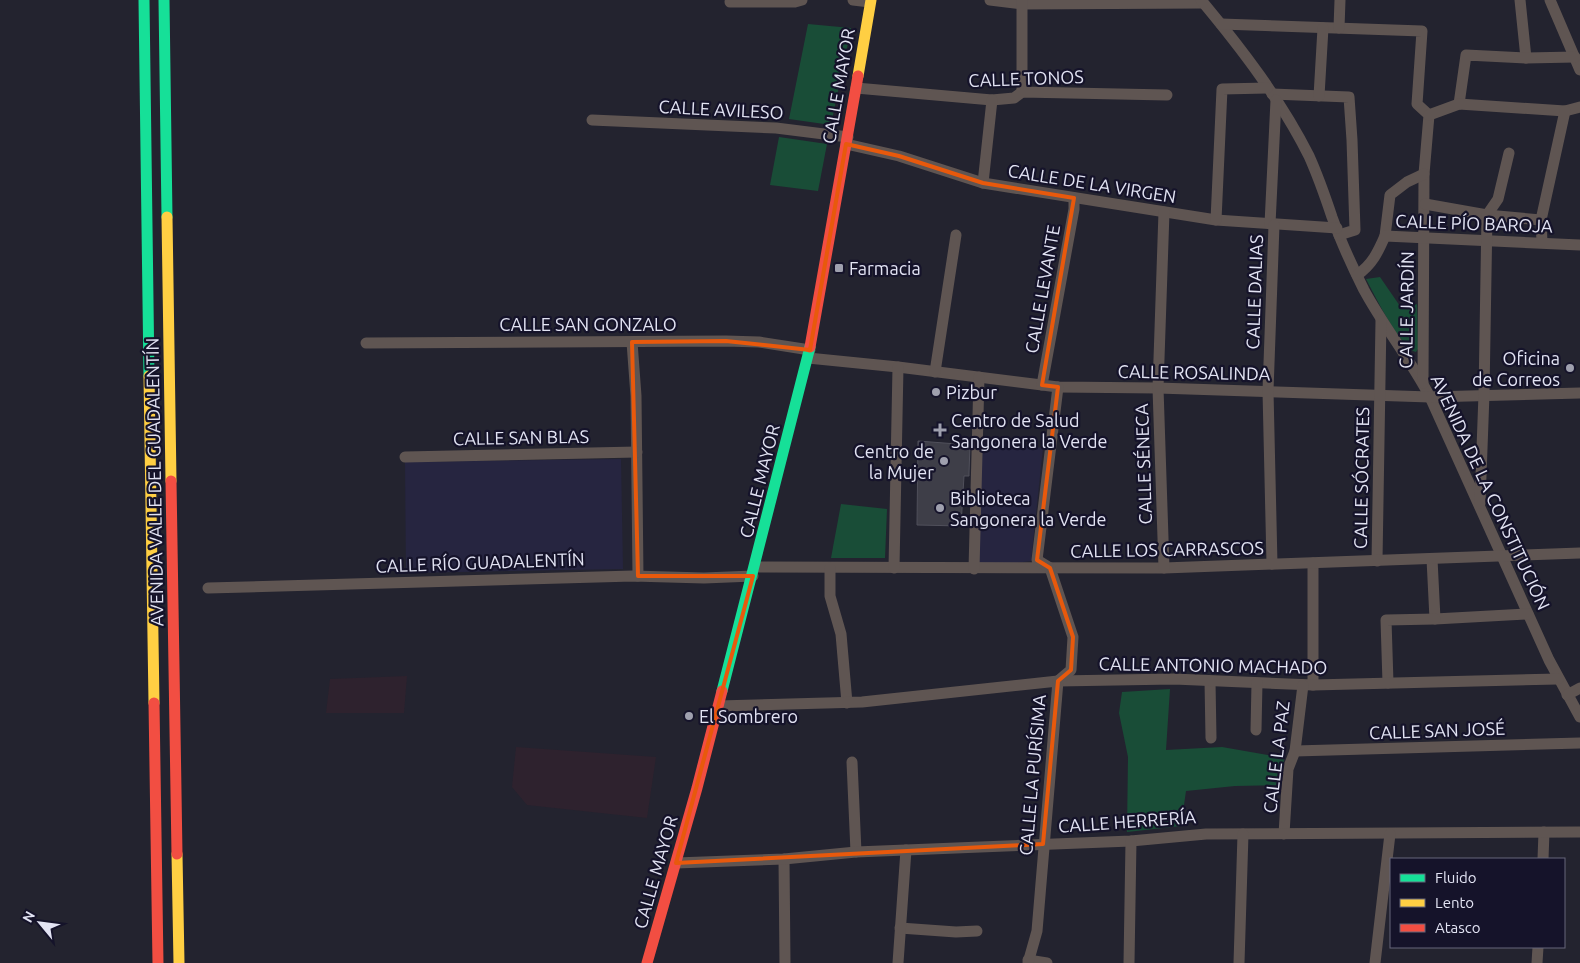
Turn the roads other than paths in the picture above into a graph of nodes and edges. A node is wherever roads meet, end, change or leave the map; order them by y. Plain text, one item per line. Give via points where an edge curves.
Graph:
1 (144, 0) edge
2 (164, 0) edge
3 (802, 0) edge
4 (853, 0) edge
5 (990, 0) edge
6 (1340, 0) edge
7 (1520, 0) edge
8 (1550, 0) edge
9 (871, 1) edge
10 (1202, 1) edge
11 (730, 2) dead end
12 (1022, 2) edge
13 (1221, 24) junction
14 (1323, 28) junction
15 (1339, 28) junction
16 (1575, 57) junction
17 (1526, 58) junction
18 (1580, 70) edge
19 (856, 88) junction
20 (1022, 92) junction
21 (1272, 94) junction
22 (1167, 96) dead end
23 (1319, 96) junction
24 (992, 100) junction
25 (1460, 104) junction
26 (1580, 108) edge
27 (1565, 111) junction
28 (1429, 115) junction
29 (592, 120) dead end
30 (847, 140) junction
31 (1509, 153) dead end
32 (1424, 174) junction
33 (983, 183) junction
34 (1074, 198) junction
35 (1425, 204) junction
36 (1164, 212) junction
37 (1487, 215) junction
38 (1216, 220) junction
39 (1541, 220) junction
40 (1272, 224) junction
41 (1338, 232) junction
42 (956, 235) dead end
43 (1385, 236) junction
44 (1424, 237) junction
45 (1485, 241) junction
46 (1542, 242) junction
47 (1580, 245) edge
48 (1358, 275) junction
49 (1381, 320) junction
50 (632, 342) junction
51 (366, 343) dead end
52 (809, 354) junction
53 (898, 367) junction
54 (935, 372) junction
55 (979, 377) junction
56 (1423, 383) junction
57 (1042, 385) junction
58 (1058, 387) junction
59 (1158, 388) junction
60 (1268, 391) junction
61 (1580, 393) edge
62 (1484, 394) junction
63 (1379, 396) junction
64 (1430, 397) junction
65 (638, 452) junction
66 (405, 457) dead end
67 (1480, 508) junction
68 (1580, 553) edge
69 (1501, 555) junction
70 (1432, 559) junction
71 (1377, 561) junction
72 (1313, 563) junction
73 (1272, 564) junction
74 (830, 568) junction
75 (894, 568) junction
76 (1050, 568) junction
77 (1164, 568) junction
78 (974, 569) junction
79 (754, 572) junction
80 (638, 576) junction
81 (208, 588) dead end
82 (1528, 614) junction
83 (1435, 619) junction
84 (1558, 678) junction
85 (1058, 681) junction
86 (1210, 681) junction
87 (1257, 683) junction
88 (1388, 683) junction
89 (1308, 685) junction
90 (1580, 688) edge
91 (1567, 695) junction
92 (847, 703) junction
93 (719, 706) junction
94 (1580, 717) edge
95 (1256, 730) dead end
96 (1211, 738) dead end
97 (1580, 743) edge
98 (1295, 751) junction
99 (852, 762) dead end
100 (1544, 832) junction
101 (1580, 832) edge
102 (1243, 834) junction
103 (1284, 834) junction
104 (1390, 834) junction
105 (1131, 841) junction
106 (1043, 844) junction
107 (906, 850) junction
108 (856, 852) junction
109 (1543, 858) edge
110 (784, 859) junction
111 (676, 863) junction
112 (900, 928) junction
113 (977, 931) dead end
114 (1538, 948) edge
115 (1028, 962) edge
116 (158, 963) edge
117 (179, 963) edge
118 (647, 963) edge
119 (785, 963) edge
120 (898, 963) edge
121 (1047, 963) edge
122 (1129, 963) edge
123 (1239, 963) edge
124 (1375, 963) edge
125 (1537, 963) edge

1 - 116 main road, AVENIDA VALLE DEL GUADALENTÍN
2 - 117 main road, AVENIDA VALLE DEL GUADALENTÍN
3 - 11 street
4 - 9 street
5 - 12 street
6 - 15 street
7 - 17 street
8 - 16 street
9 - 19 main road, CALLE MAYOR
10 - 12 street
10 - 13 street, AVENIDA DE LA CONSTITUCIÓN
12 - 20 street
13 - 14 street
13 - 21 street, AVENIDA DE LA CONSTITUCIÓN
14 - 15 street
14 - 23 street
15 - 28 street via 1422,31 1416,104
16 - 17 street
16 - 18 street
17 - 25 street via 1466,55
19 - 24 street, CALLE TONOS
19 - 30 main road, CALLE MAYOR
20 - 22 street, CALLE TONOS
20 - 24 street, CALLE TONOS via 1014,98
21 - 23 street
21 - 38 street via 1222,89
21 - 40 street, CALLE DALIAS
21 - 41 street, AVENIDA DE LA CONSTITUCIÓN via 1308,154
23 - 41 street via 1349,97 1355,230
24 - 33 street
25 - 27 street
25 - 28 street
26 - 27 street
27 - 39 street
28 - 32 street, CALLE JARDÍN
29 - 30 street, CALLE AVILESO via 776,128
30 - 33 street, CALLE DE LA VIRGEN
30 - 52 main road, CALLE MAYOR
31 - 37 street via 1498,200
32 - 35 street, CALLE JARDÍN
32 - 43 street via 1390,195
33 - 34 street, CALLE DE LA VIRGEN
34 - 36 street, CALLE DE LA VIRGEN
34 - 57 street, CALLE LEVANTE
35 - 37 street
35 - 44 street, CALLE JARDÍN
36 - 38 street, CALLE DE LA VIRGEN
36 - 59 street, CALLE SÉNECA
37 - 39 street
37 - 45 street
38 - 40 street, CALLE DE LA VIRGEN
39 - 46 street
40 - 41 street, CALLE DE LA VIRGEN
40 - 60 street, CALLE DALIAS
41 - 48 street, AVENIDA DE LA CONSTITUCIÓN
42 - 54 street
43 - 44 street, CALLE PÍO BAROJA
43 - 48 street, CALLE PÍO BAROJA via 1374,261
44 - 45 street, CALLE PÍO BAROJA
44 - 56 street, CALLE JARDÍN
45 - 46 street, CALLE PÍO BAROJA
45 - 62 street
46 - 47 street, CALLE PÍO BAROJA
48 - 49 street, AVENIDA DE LA CONSTITUCIÓN
49 - 56 street, AVENIDA DE LA CONSTITUCIÓN
49 - 63 street, CALLE SÓCRATES
50 - 51 street, CALLE SAN GONZALO
50 - 52 street, CALLE SAN GONZALO via 759,342
50 - 65 street
52 - 53 street, CALLE ROSALINDA
52 - 79 main road, CALLE MAYOR
53 - 54 street, CALLE ROSALINDA
53 - 75 street
54 - 55 street, CALLE ROSALINDA
55 - 57 street, CALLE ROSALINDA
55 - 78 street
56 - 64 street, AVENIDA DE LA CONSTITUCIÓN
57 - 58 street, CALLE ROSALINDA
58 - 59 street, CALLE ROSALINDA
58 - 76 street, CALLE LA PURÍSIMA via 1038,560
59 - 60 street, CALLE ROSALINDA
59 - 77 street, CALLE SÉNECA
60 - 63 street, CALLE ROSALINDA
60 - 73 street, CALLE DALIAS
61 - 62 street, CALLE ROSALINDA
62 - 64 street, CALLE ROSALINDA
62 - 67 street
63 - 64 street, CALLE ROSALINDA
63 - 71 street, CALLE SÓCRATES
64 - 67 street, AVENIDA DE LA CONSTITUCIÓN
65 - 66 street, CALLE SAN BLAS
65 - 80 street
67 - 69 street, AVENIDA DE LA CONSTITUCIÓN
68 - 69 street, CALLE LOS CARRASCOS
69 - 70 street, CALLE LOS CARRASCOS
69 - 82 street, AVENIDA DE LA CONSTITUCIÓN
70 - 71 street, CALLE LOS CARRASCOS
70 - 83 street
71 - 72 street, CALLE LOS CARRASCOS
72 - 73 street, CALLE LOS CARRASCOS
72 - 89 street, CALLE LA PAZ
73 - 77 street, CALLE LOS CARRASCOS
74 - 75 street, CALLE LOS CARRASCOS
74 - 79 street, CALLE LOS CARRASCOS
74 - 92 street via 830,596 841,634
75 - 78 street, CALLE LOS CARRASCOS
76 - 77 street, CALLE LOS CARRASCOS
76 - 78 street, CALLE LOS CARRASCOS
76 - 85 street, CALLE LA PURÍSIMA via 1073,637 1071,670
79 - 80 street, CALLE RÍO GUADALENTÍN via 704,578
79 - 93 main road, CALLE MAYOR
80 - 81 street, CALLE RÍO GUADALENTÍN
82 - 83 street
82 - 84 street, AVENIDA DE LA CONSTITUCIÓN
83 - 88 street via 1386,620
84 - 88 street, CALLE ANTONIO MACHADO
84 - 91 street, AVENIDA DE LA CONSTITUCIÓN
85 - 86 street, CALLE ANTONIO MACHADO via 1174,678
85 - 92 street, CALLE ANTONIO MACHADO
85 - 106 street, CALLE LA PURÍSIMA
86 - 87 street, CALLE ANTONIO MACHADO
86 - 96 street
87 - 89 street, CALLE ANTONIO MACHADO
87 - 95 street
88 - 89 street, CALLE ANTONIO MACHADO
89 - 98 street, CALLE LA PAZ
90 - 91 street
91 - 94 street, AVENIDA DE LA CONSTITUCIÓN
92 - 93 street, CALLE ANTONIO MACHADO
93 - 111 main road, CALLE MAYOR
97 - 98 street, CALLE SAN JOSÉ
98 - 103 street, CALLE LA PAZ via 1288,768
99 - 108 street
100 - 101 street, CALLE HERRERÍA
100 - 104 street, CALLE HERRERÍA
100 - 109 street
102 - 103 street, CALLE HERRERÍA
102 - 105 street, CALLE HERRERÍA
102 - 123 street
103 - 104 street, CALLE HERRERÍA
104 - 124 street
105 - 106 street, CALLE HERRERÍA
105 - 122 street
106 - 107 street, CALLE HERRERÍA
106 - 115 street, CALLE LA PURÍSIMA via 1037,931
107 - 108 street, CALLE HERRERÍA
107 - 112 street
108 - 110 street, CALLE HERRERÍA
110 - 111 street, CALLE HERRERÍA
110 - 119 street
111 - 118 main road, CALLE MAYOR
112 - 113 street
112 - 120 street
114 - 125 street
115 - 121 street

